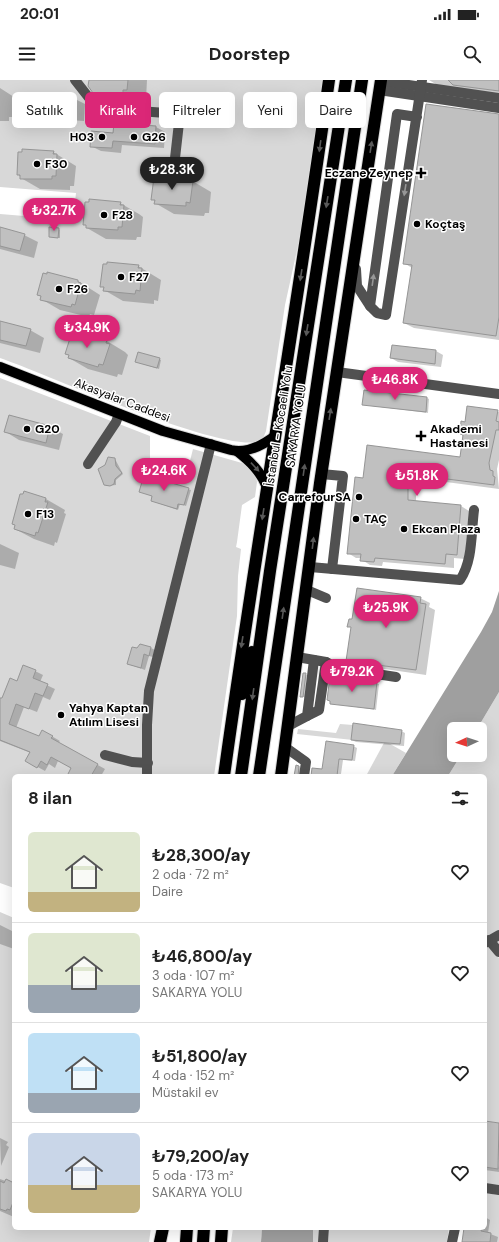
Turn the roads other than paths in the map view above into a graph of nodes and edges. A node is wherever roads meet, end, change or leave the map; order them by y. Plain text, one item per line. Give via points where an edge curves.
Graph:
1 (75, 80) edge
2 (329, 80) edge
3 (346, 80) edge
4 (362, 80) edge
5 (380, 84) edge
6 (421, 87) edge
7 (499, 98) edge
8 (499, 108) edge
9 (416, 116) junction
10 (174, 167) dead end
11 (355, 252) junction
12 (370, 306) junction
13 (0, 367) edge
14 (337, 372) junction
15 (499, 394) edge
16 (119, 414) junction
17 (275, 436) junction
18 (211, 444) junction
19 (236, 451) junction
20 (88, 464) dead end
21 (322, 474) junction
22 (267, 487) junction
23 (474, 510) dead end
24 (310, 567) junction
25 (332, 569) junction
26 (270, 571) junction
27 (307, 590) junction
28 (326, 598) dead end
29 (297, 657) junction
30 (314, 660) junction
31 (326, 662) junction
32 (396, 677) dead end
33 (307, 716) junction
34 (288, 726) junction
35 (285, 747) junction
36 (105, 755) dead end
37 (148, 763) junction
38 (225, 771) edge
39 (147, 774) edge
40 (241, 774) edge
41 (260, 774) edge
42 (281, 774) edge
43 (304, 774) edge
44 (499, 935) edge
45 (487, 942) edge
46 (499, 952) edge
47 (487, 1188) edge
48 (499, 1190) edge
49 (163, 1230) edge
50 (169, 1230) edge
51 (187, 1230) edge
52 (204, 1230) edge
53 (222, 1230) edge
54 (324, 1230) edge
55 (455, 1230) edge
56 (160, 1242) edge
57 (168, 1242) edge
58 (186, 1242) edge
59 (203, 1242) edge
60 (221, 1242) edge
61 (323, 1242) edge
62 (452, 1242) edge

1 - 10 street via 97,108 180,114
2 -> 17 highway via 308,234
3 -> 26 highway, İstanbul - Kocaeli Yolu
41 -> 4 highway, SAKARYA YOLU
5 - 6 street
11 -> 5 highway
6 - 7 street
6 - 8 street
6 - 9 street
12 -> 9 street via 397,114
9 -> 12 street via 386,315 377,313
11 - 12 street via 357,286
11 - 14 highway
13 - 16 main road, Akasyalar Caddesi
14 - 15 street
21 -> 14 highway
16 - 18 main road, Akasyalar Caddesi via 163,431
16 - 20 street
17 - 19 main road via 265,444 249,450
17 - 22 highway
18 - 19 main road, Akasyalar Caddesi
18 - 37 street via 149,691 146,725
19 -> 22 main road via 262,474
24 -> 21 highway
21 - 25 street via 344,476
22 -> 38 highway via 241,648
23 - 25 street via 468,559 460,580
24 - 25 street
24 - 27 highway
26 - 38 highway
26 -> 40 highway, İstanbul - Kocaeli Yolu
27 - 28 street
27 - 29 highway
29 - 30 street
29 - 34 highway
30 - 31 street
30 - 33 street
31 - 32 street via 337,668
31 - 33 street via 319,710
33 - 34 street
34 - 35 highway
35 - 42 highway
35 - 43 street via 306,762
36 - 37 street via 125,761
37 - 39 street
44 - 45 street
45 - 46 street
47 - 48 street
49 - 56 highway
50 - 57 highway
51 - 58 highway
52 - 59 highway
53 - 60 highway
54 - 61 street
55 - 62 street

